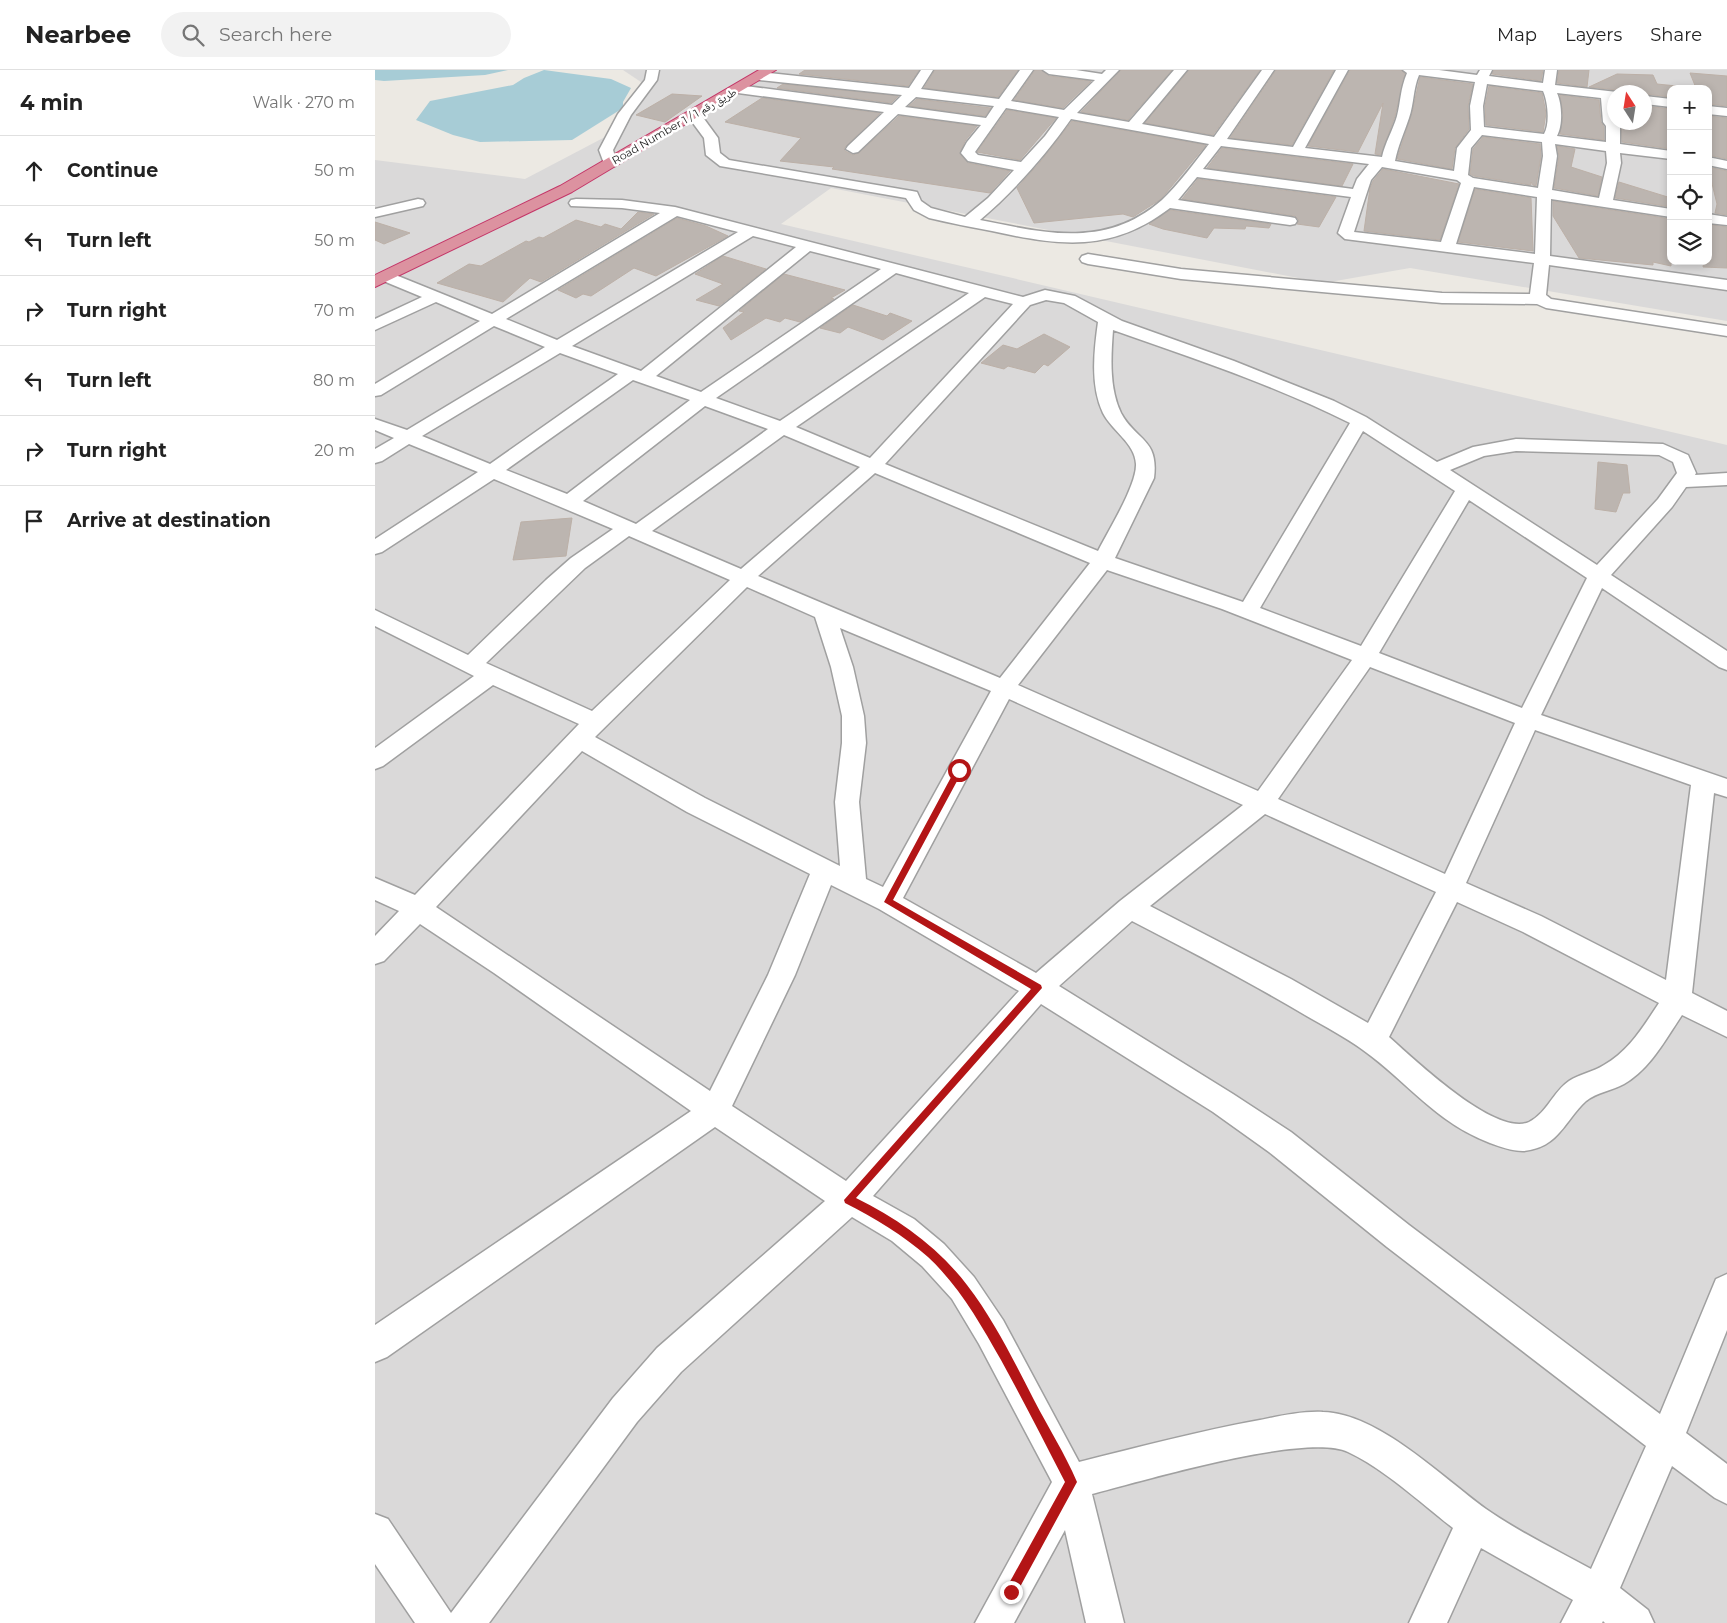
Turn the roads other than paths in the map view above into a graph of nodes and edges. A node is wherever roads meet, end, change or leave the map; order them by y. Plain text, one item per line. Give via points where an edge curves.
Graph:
1 (653, 70) edge
2 (741, 70) edge
3 (927, 70) edge
4 (1027, 70) edge
5 (1049, 70) edge
6 (1181, 70) edge
7 (1267, 70) edge
8 (1342, 70) edge
9 (1409, 70) edge
10 (1415, 70) edge
11 (1551, 70) edge
12 (764, 73) edge
13 (1109, 74) edge
14 (1484, 75) edge
15 (738, 89) junction
16 (1549, 89) junction
17 (912, 93) junction
18 (1607, 96) edge
19 (1652, 101) edge
20 (1667, 102) edge
21 (1001, 103) junction
22 (1727, 104) edge
23 (1712, 106) edge
24 (893, 110) junction
25 (1712, 110) edge
26 (1727, 112) edge
27 (694, 115) junction
28 (1067, 115) junction
29 (989, 122) junction
30 (1132, 127) junction
31 (1478, 130) junction
32 (1612, 130) edge
33 (1548, 139) junction
34 (1219, 142) junction
35 (1613, 148) junction
36 (853, 149) dead end
37 (1297, 151) junction
38 (1667, 155) edge
39 (1383, 162) junction
40 (1712, 162) edge
41 (611, 163) junction
42 (1727, 165) edge
43 (1023, 168) junction
44 (1193, 172) junction
45 (1465, 179) junction
46 (1359, 194) junction
47 (1544, 194) junction
48 (418, 203) dead end
49 (576, 203) dead end
50 (1167, 203) junction
51 (1605, 204) junction
52 (675, 211) junction
53 (1667, 212) edge
54 (375, 213) edge
55 (1712, 219) edge
56 (1291, 221) dead end
57 (1726, 221) edge
58 (969, 222) junction
59 (752, 230) junction
60 (807, 246) junction
61 (1447, 248) junction
62 (1088, 259) dead end
63 (1542, 259) junction
64 (893, 268) junction
65 (381, 280) edge
66 (1726, 283) edge
67 (982, 291) junction
68 (433, 297) junction
69 (1540, 299) junction
70 (1024, 302) junction
71 (1106, 320) junction
72 (493, 321) junction
73 (375, 325) edge
74 (1727, 331) edge
75 (560, 347) junction
76 (638, 375) junction
77 (375, 391) edge
78 (704, 398) junction
79 (1360, 421) junction
80 (375, 424) edge
81 (782, 428) junction
82 (406, 437) junction
83 (375, 457) edge
84 (872, 466) junction
85 (1437, 469) junction
86 (491, 472) junction
87 (1727, 479) edge
88 (1681, 482) junction
89 (1465, 488) junction
90 (569, 502) junction
91 (632, 530) junction
92 (375, 548) edge
93 (1103, 562) junction
94 (1598, 576) junction
95 (744, 578) junction
96 (1248, 612) junction
97 (824, 613) junction
98 (375, 617) edge
99 (1365, 656) junction
100 (1727, 662) edge
101 (471, 665) junction
102 (491, 675) junction
103 (1004, 688) junction
104 (1528, 719) junction
105 (587, 731) junction
106 (375, 760) edge
107 (1716, 784) edge
108 (1262, 803) junction
109 (825, 870) junction
110 (854, 884) junction
111 (375, 888) edge
112 (1451, 888) junction
113 (888, 902) junction
114 (1129, 908) junction
115 (419, 909) junction
116 (375, 953) edge
117 (1038, 988) junction
118 (1677, 1000) junction
119 (1727, 1025) edge
120 (1373, 1041) junction
121 (715, 1111) junction
122 (849, 1200) junction
123 (1727, 1290) edge
124 (375, 1345) edge
125 (1666, 1440) junction
126 (1071, 1482) junction
127 (1727, 1486) edge
128 (1474, 1522) junction
129 (375, 1532) edge
130 (1590, 1608) edge
131 (437, 1623) edge
132 (466, 1623) edge
133 (994, 1623) edge
134 (1105, 1623) edge
135 (1428, 1623) edge
136 (1635, 1623) edge

1 - 41 street via 651,80 625,114 606,150
2 - 12 street
3 - 17 street
4 - 21 street
5 - 13 street
6 - 30 street
7 - 34 street
8 - 37 street
9 - 10 street
10 - 14 street
10 - 39 street via 1407,88 1403,117
11 - 16 street
12 - 15 highway, Road Number 1 / طريق رقم 1
12 - 17 street
13 - 28 street
14 - 16 street
14 - 31 street via 1475,103
15 - 24 street
15 - 27 highway, Road Number 1 / طريق رقم 1
16 - 18 street
16 - 33 street via 1555,104 1554,129
17 - 21 street
17 - 24 street
19 - 20 street
21 - 28 street
21 - 29 street
22 - 23 street
24 - 29 street
24 - 36 street
25 - 26 street
27 - 41 highway, Road Number 1 / طريق رقم 1
27 - 58 street via 711,138 713,155 725,163 912,195 912,201 920,210
28 - 30 street
28 - 43 street
29 - 43 street via 968,154
30 - 34 street
31 - 33 street
31 - 45 street via 1464,148
32 - 35 street
33 - 35 street
33 - 47 street via 1550,156
34 - 37 street
34 - 44 street
35 - 38 street
35 - 51 street via 1614,163
37 - 39 street
39 - 45 street
39 - 46 street via 1364,179
40 - 42 street
41 - 65 highway, Road Number 1 / طريق رقم 1
43 - 58 street
44 - 46 street
44 - 50 street
45 - 47 street
45 - 61 street
46 - 61 street via 1346,233 1349,236
47 - 51 street
47 - 63 street
48 - 54 street
49 - 52 street via 622,204
50 - 56 street
50 - 58 street via 1111,234 1079,239 1043,236
51 - 53 street
52 - 59 street
52 - 72 street
55 - 57 street
59 - 60 street
59 - 75 street
60 - 64 street
60 - 76 street
61 - 63 street
62 - 69 street via 1181,274 1442,298
63 - 66 street
63 - 69 street
64 - 67 street
64 - 78 street
65 - 68 street
67 - 70 street
67 - 81 street
68 - 72 street
68 - 73 street
69 - 74 street via 1546,303
70 - 71 street via 1045,295 1061,297 1079,303
70 - 84 street
71 - 79 street via 1228,365
71 - 93 street via 1102,356 1106,394 1119,423 1144,450 1147,466
72 - 75 street
72 - 77 street
75 - 76 street
75 - 82 street
76 - 78 street
76 - 86 street
78 - 81 street
78 - 90 street
79 - 85 street
79 - 96 street
80 - 82 street
81 - 84 street
81 - 91 street
82 - 83 street
82 - 86 street
84 - 93 street
84 - 95 street
85 - 88 street via 1480,450 1517,445 1650,449 1670,452 1681,459 1687,473
85 - 89 street
86 - 90 street
86 - 92 street
87 - 88 street
88 - 94 street
89 - 94 street
89 - 99 street
90 - 91 street
91 - 95 street
91 - 101 street via 578,563
93 - 96 street
93 - 103 street
94 - 100 street
94 - 104 street
95 - 97 street
95 - 105 street
96 - 99 street
97 - 103 street
97 - 110 street via 842,667 853,716 854,743 847,802
98 - 101 street
99 - 104 street
99 - 108 street
101 - 102 street
102 - 105 street
102 - 106 street
103 - 108 street
103 - 113 street
104 - 107 street
104 - 112 street
105 - 109 street via 696,804
105 - 115 street
107 - 118 street
108 - 112 street
108 - 114 street
109 - 110 street
109 - 121 street via 781,975
110 - 113 street
111 - 115 street
112 - 118 street via 1532,924
112 - 120 street
113 - 117 street
114 - 117 street
114 - 120 street via 1273,982
115 - 116 street
115 - 121 street
117 - 122 street
117 - 125 street via 1280,1142
118 - 119 street
118 - 120 street via 1631,1062 1613,1075 1580,1089 1541,1132 1522,1138 1494,1133 1467,1119
121 - 122 street
121 - 124 street
122 - 126 street via 903,1230 933,1255 963,1288 1016,1376
122 - 132 street via 669,1360 625,1410
123 - 125 street
125 - 127 street
125 - 130 street
126 - 128 street via 1238,1441 1324,1429 1352,1435 1382,1452
126 - 133 street
126 - 134 street
128 - 130 street via 1507,1543
128 - 135 street
129 - 131 street
130 - 136 street

